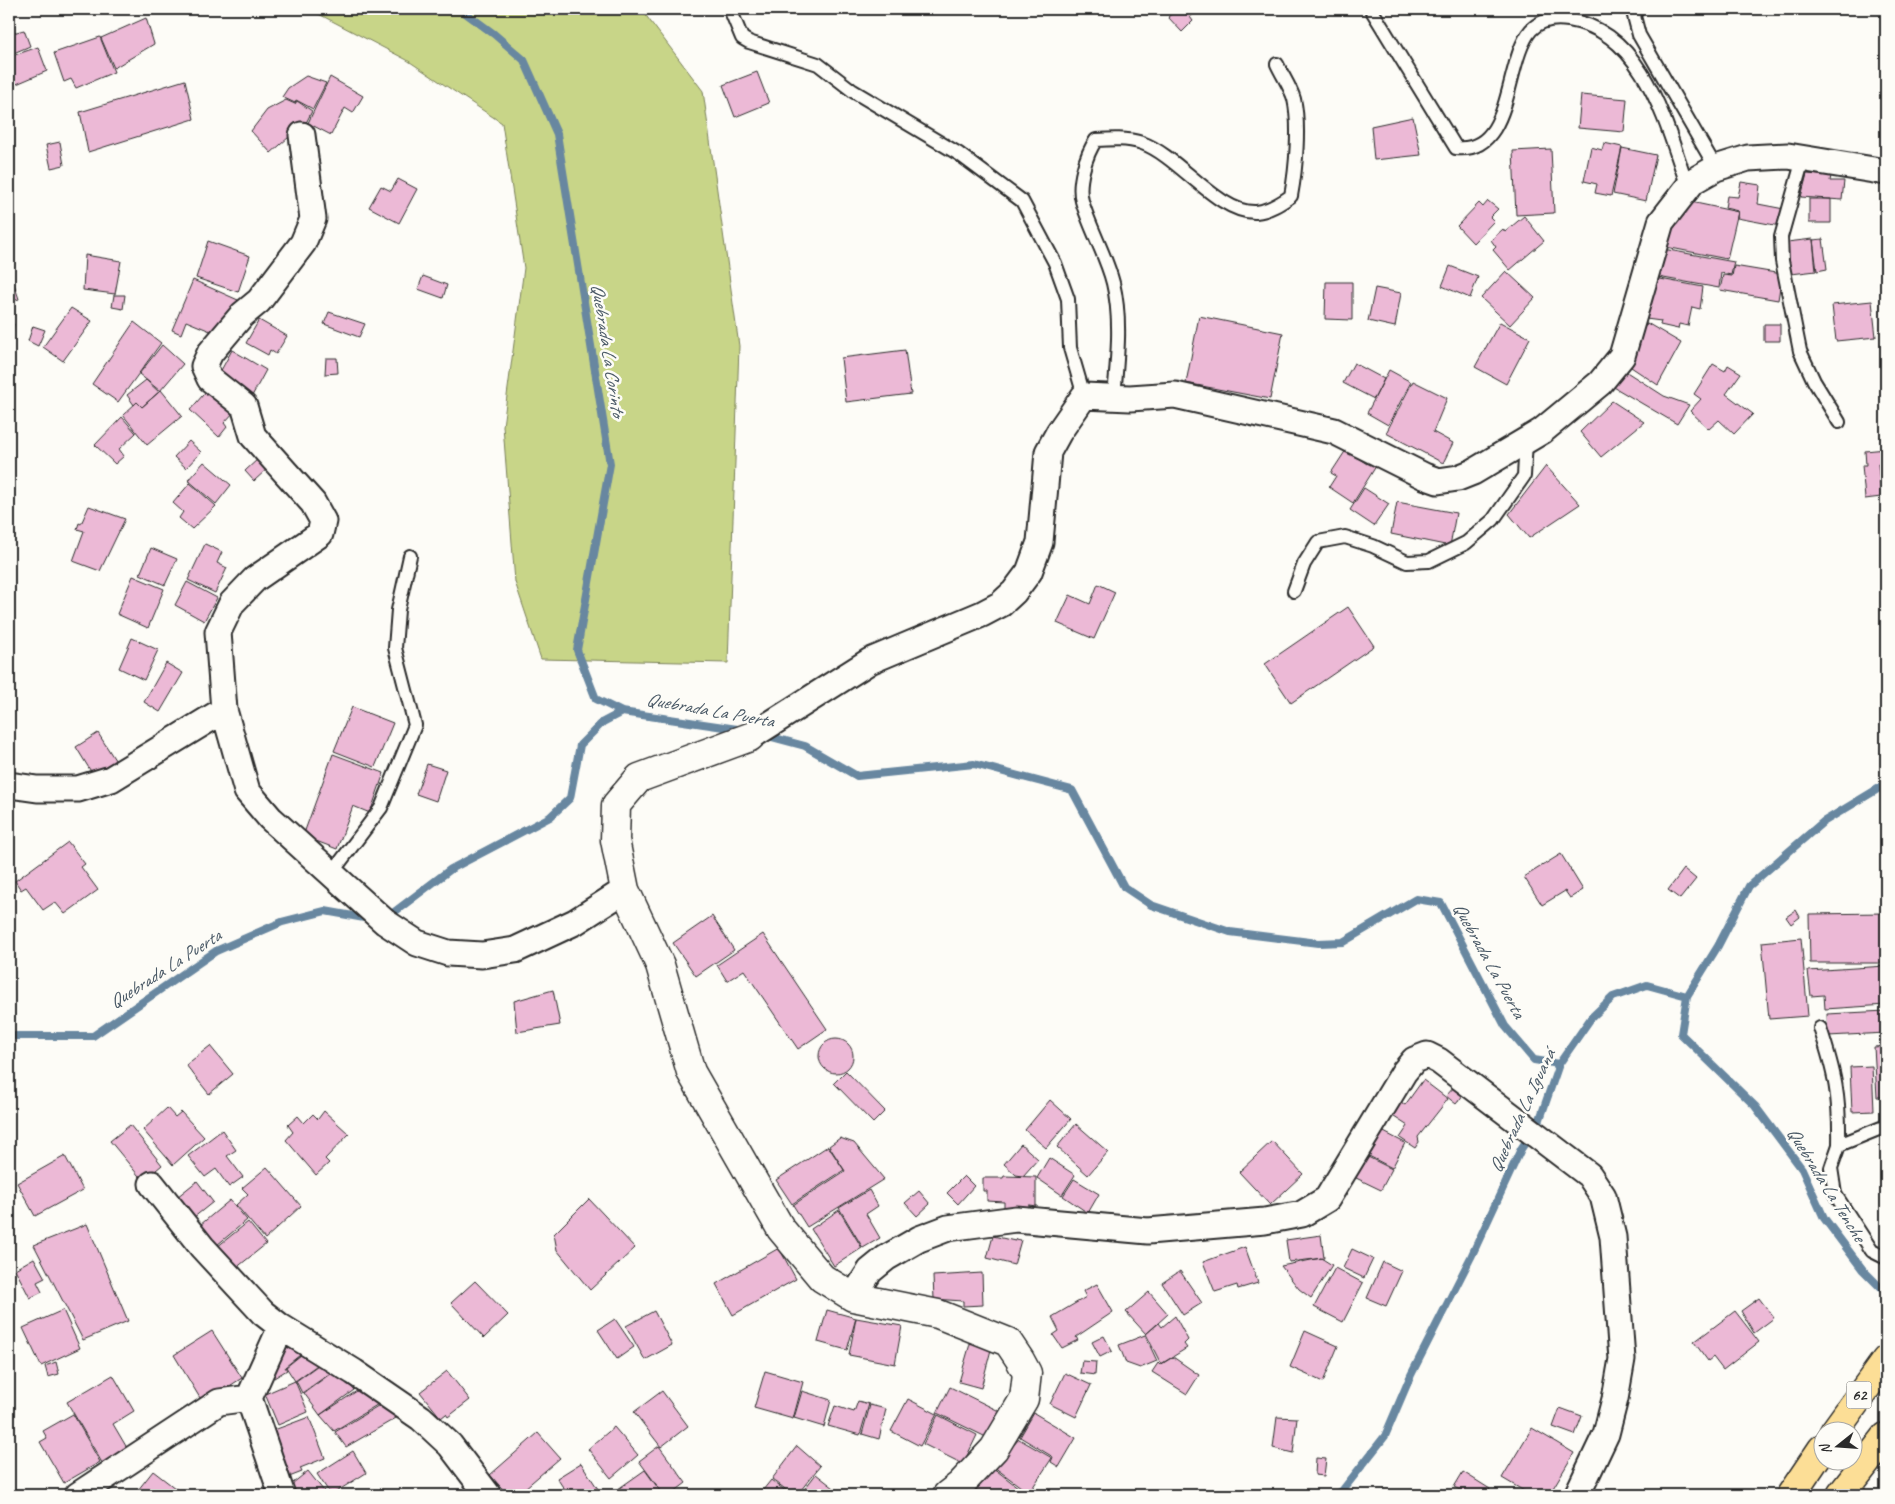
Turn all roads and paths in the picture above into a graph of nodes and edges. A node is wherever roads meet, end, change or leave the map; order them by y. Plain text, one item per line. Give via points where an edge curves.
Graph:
1 (730, 9) edge
2 (1371, 9) edge
3 (1637, 9) edge
4 (1277, 64) dead end
5 (302, 135) dead end
6 (1803, 158) junction
7 (1716, 168) junction
8 (1886, 172) edge
9 (1688, 187) junction
10 (1084, 396) junction
11 (1114, 397) junction
12 (1840, 422) dead end
13 (1526, 441) junction
14 (410, 556) dead end
15 (1294, 591) dead end
16 (224, 710) junction
17 (758, 733) joint
18 (9, 785) edge
19 (331, 874) junction
20 (624, 890) junction
21 (1820, 1028) dead end
22 (1886, 1126) edge
23 (1839, 1145) junction
24 (152, 1184) dead end
25 (1886, 1258) edge
26 (852, 1297) junction
27 (281, 1328) junction
28 (1886, 1360) edge
29 (249, 1398) junction
30 (1841, 1422) edge
31 (1886, 1437) edge
32 (1812, 1464) edge
33 (1798, 1486) edge
34 (78, 1495) edge
35 (282, 1495) edge
36 (488, 1495) edge
37 (947, 1495) edge
38 (1577, 1495) edge
39 (1841, 1495) edge

1 - 10 lane via 742,38 818,64 853,91 959,154 1022,201 1055,263 1068,299 1070,348
2 - 9 lane via 1456,148 1468,149 1481,144 1494,128 1508,98 1522,45 1531,30 1546,20 1562,19 1581,22 1601,31 1626,50 1656,98
3 - 7 lane via 1634,16 1639,35
4 - 11 lane via 1294,99 1296,168 1291,196 1276,206 1257,212 1239,210 1142,143 1115,138 1096,140 1087,151 1082,200 1113,284 1117,317
5 - 16 street via 313,219 303,243 260,301 242,314 210,353 204,366 210,379 244,406 253,436 313,503 323,521 320,534 255,579 232,603 218,632
6 - 7 street via 1748,158
6 - 8 street
6 - 12 lane via 1781,237 1782,261 1800,351 1814,381
7 - 9 street
9 - 13 street via 1661,222 1622,356 1600,383
10 - 11 street
10 - 17 street via 1048,452 1040,542 1029,572 1014,592 1001,604 982,614 870,661
11 - 13 street via 1175,395 1334,431 1438,481 1473,472
13 - 15 lane via 1524,476 1493,520 1466,544 1429,561 1407,562 1345,537 1318,542 1304,564
14 - 19 lane via 398,610 395,648 415,725 381,808
16 - 18 street via 111,779 78,789
16 - 19 street via 247,791 270,818
17 - 20 street via 639,778 616,805 615,840
19 - 20 street via 380,918 417,943 448,952 482,955 515,950 575,922
20 - 26 street via 660,966 690,1072 781,1230 822,1278
21 - 23 lane via 1833,1066 1840,1106
22 - 23 lane
23 - 25 lane via 1831,1168 1835,1194 1872,1251
24 - 27 street via 202,1247 262,1313
26 - 37 street via 938,1314 1008,1342 1027,1373 1024,1399 994,1449 960,1486
26 - 38 street via 870,1270 886,1258 948,1228 1016,1219 1148,1231 1265,1221 1302,1214 1327,1199 1404,1072 1414,1060 1427,1055 1588,1175 1603,1196 1613,1237 1622,1358 1606,1434
27 - 29 street
27 - 36 street via 422,1418 450,1445
28 - 30 highway, 62
29 - 34 street via 219,1402
29 - 35 street
31 - 39 highway
32 - 33 highway

